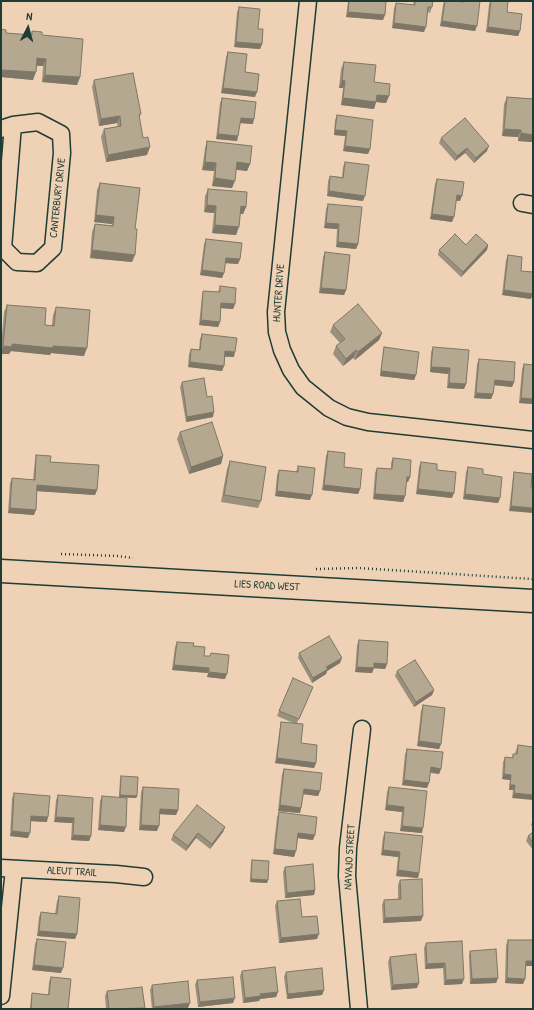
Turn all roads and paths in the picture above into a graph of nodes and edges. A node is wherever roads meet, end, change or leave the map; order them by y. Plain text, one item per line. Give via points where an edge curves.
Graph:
1 (308, 1) edge
2 (7, 127) edge
3 (533, 440) edge
4 (1, 571) edge
5 (533, 601) edge
6 (362, 729) dead end
7 (8, 869) edge
8 (144, 877) dead end
9 (1, 996) edge
10 (359, 1009) edge

1 - 3 street, HUNTER DRIVE via 276,312 277,332 291,370 302,387 328,408 347,417 368,422
2 - 2 street, CANTERBURY DRIVE via 38,122 61,134 62,153 53,248 37,262 17,262 3,248
4 - 5 street, LIES ROAD WEST
6 - 10 street, NAVAJO STREET via 347,876
7 - 8 street, ALEUT TRAIL
7 - 9 street

